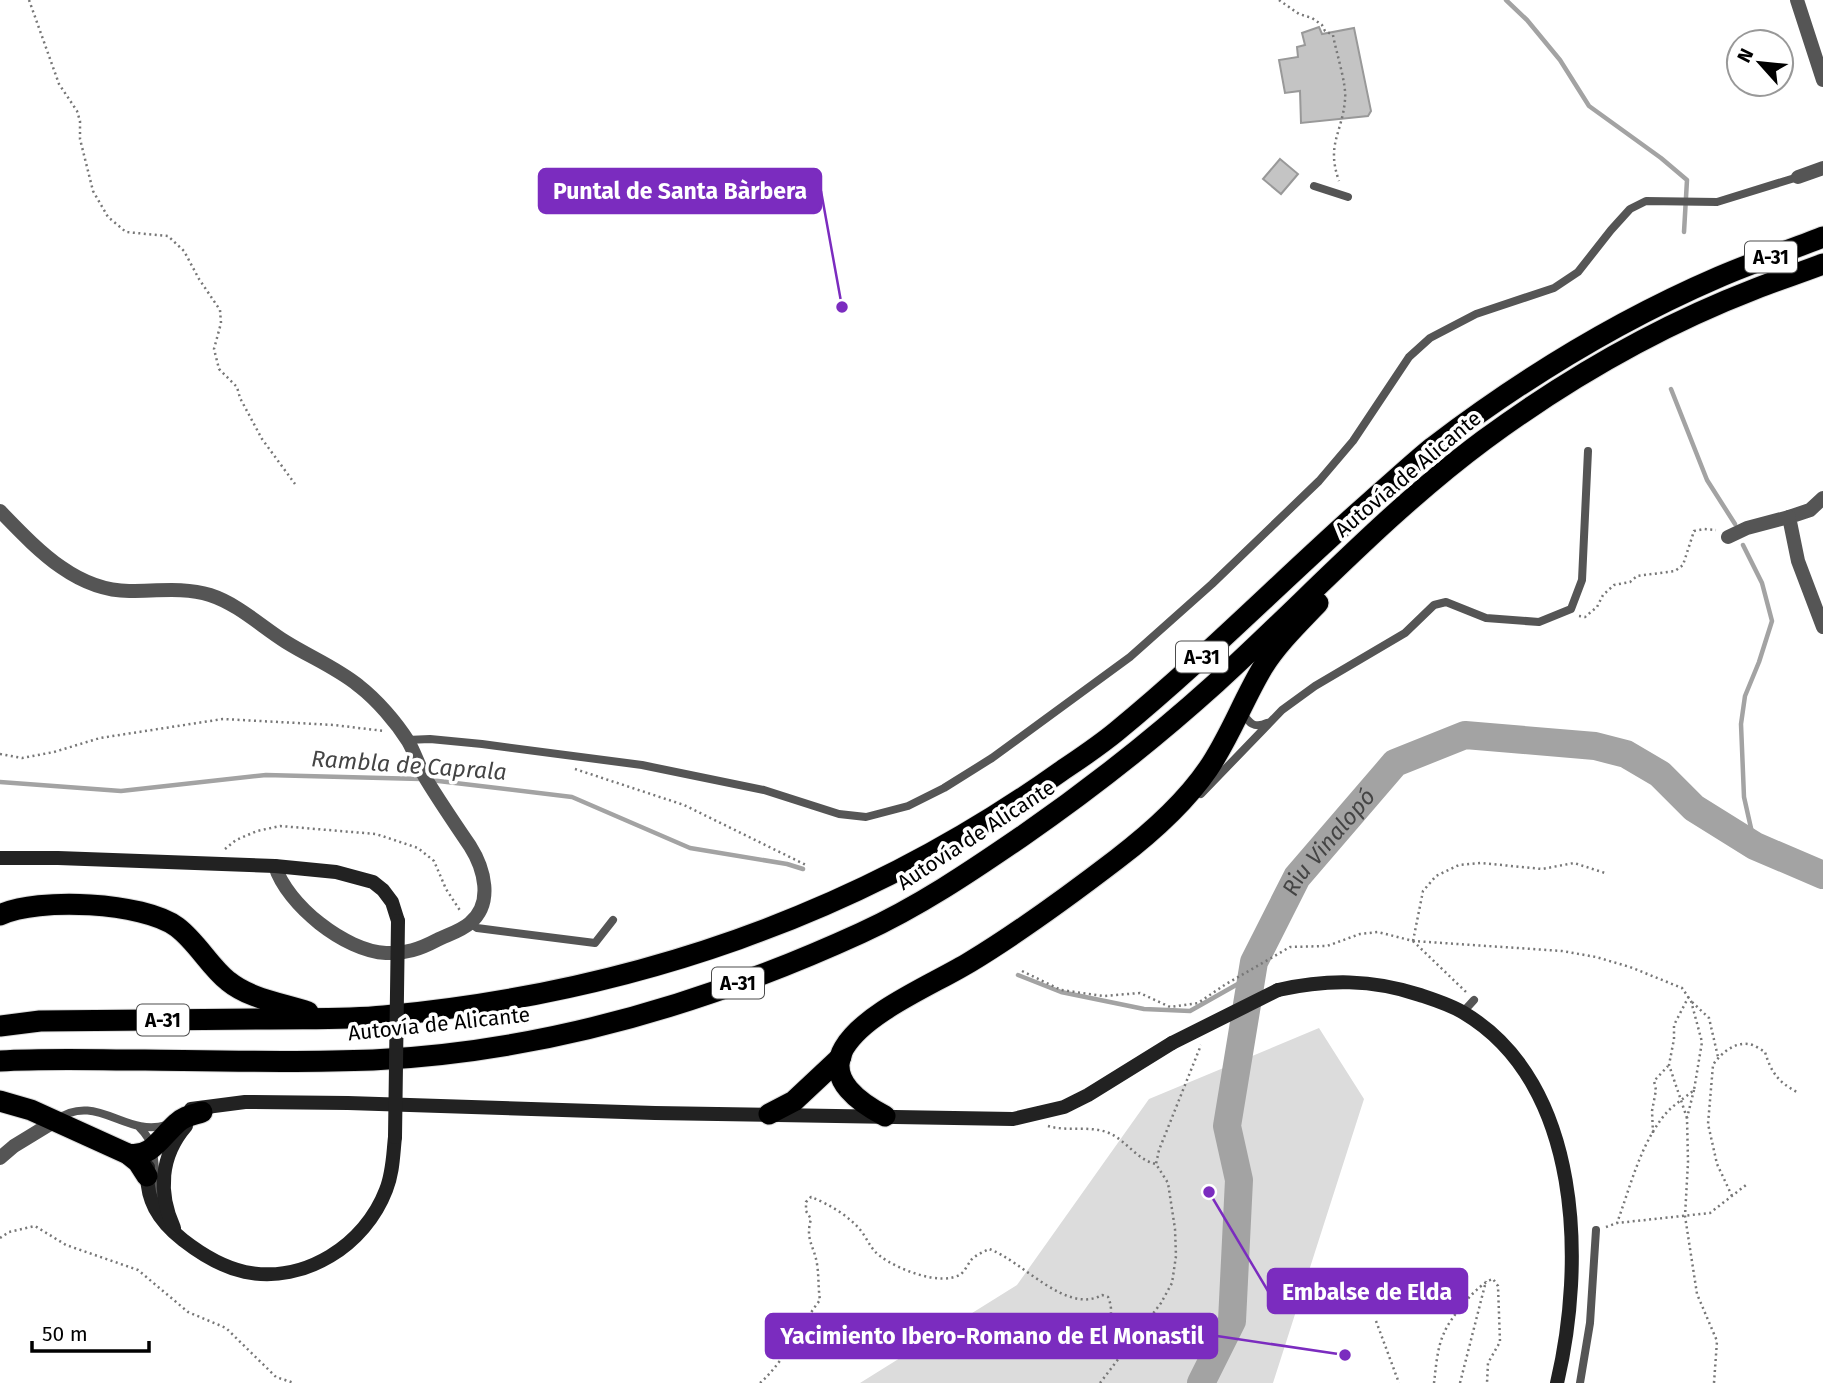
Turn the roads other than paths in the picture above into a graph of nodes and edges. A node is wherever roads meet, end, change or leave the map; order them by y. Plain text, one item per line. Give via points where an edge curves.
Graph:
1 (1797, 0) edge
2 (1823, 80) edge
3 (1823, 168) edge
4 (1798, 177) joint
5 (1314, 186) dead end
6 (1348, 197) dead end
7 (1823, 237) edge
8 (1823, 264) edge
9 (1588, 452) dead end
10 (1823, 498) edge
11 (0, 511) edge
12 (1789, 517) junction
13 (1728, 537) road end
14 (1345, 559) junction
15 (1823, 627) edge
16 (1241, 711) junction
17 (1270, 722) junction
18 (404, 736) junction
19 (1167, 817) junction
20 (0, 858) edge
21 (275, 866) junction
22 (0, 915) edge
23 (613, 920) dead end
24 (470, 923) junction
25 (1474, 1000) road end
26 (1463, 1012) junction
27 (326, 1018) junction
28 (0, 1026) edge
29 (841, 1057) junction
30 (0, 1061) edge
31 (0, 1101) edge
32 (210, 1109) junction
33 (769, 1114) junction
34 (885, 1116) junction
35 (55, 1121) junction
36 (166, 1125) junction
37 (140, 1128) junction
38 (153, 1148) junction
39 (128, 1154) junction
40 (0, 1158) edge
41 (147, 1175) junction
42 (165, 1206) junction
43 (1596, 1230) road end
44 (177, 1236) junction
45 (1557, 1383) edge
46 (1580, 1383) edge

1 - 2 street
3 - 4 street
4 - 18 lane via 1717,202 1646,201 1630,209 1578,272 1554,288 1476,314 1430,338 1409,358 1353,441 1319,481 1161,630 992,758 908,806 866,817 839,814 764,790 642,765
5 - 6 lane
7 - 27 highway, Autovía de Alicante / A-31 via 1719,277 1632,319 1506,394 1429,450 1115,733 1017,802 897,873 750,936 645,970 514,1000 380,1017
8 - 14 highway, Autovía de Alicante / A-31 via 1699,314 1569,382 1484,440
9 - 17 lane via 1582,580 1571,609 1539,622 1486,618 1446,602 1434,605 1405,633 1315,686
10 - 12 street via 1810,510
11 - 18 street via 26,538 87,583 103,589 195,593 224,601 358,685
12 - 13 street
12 - 15 street via 1798,561
14 - 16 highway via 1325,596 1265,665
14 - 30 highway, Autovía de Alicante / A-31 via 1216,683 1074,800 928,898 770,972 660,1010 496,1047 376,1059
16 - 17 lane via 1257,727
16 - 19 highway via 1206,771
17 - 19 lane via 1193,802
18 - 24 street via 484,877 480,909
19 - 29 highway via 1119,858 1000,943 875,1017 850,1039
20 - 21 main road
21 - 24 street via 279,880 307,912 360,948 408,953
21 - 44 main road, bridge via 336,872 373,882 392,902 398,921 395,1137 390,1175 375,1213 352,1241 318,1263 281,1273 247,1272 213,1260
22 - 27 highway via 30,906 73,904 145,911 175,926 227,981 255,996
23 - 24 lane via 595,943 477,928
25 - 26 lane
26 - 34 main road, bridge via 1369,982 1308,984 1278,990 1172,1043 1065,1107 1013,1119
26 - 45 main road via 1503,1044 1523,1069 1551,1126 1563,1170 1573,1234 1572,1273
27 - 28 highway, Autovía de Alicante / A-31 via 40,1021
29 - 33 highway via 794,1101
29 - 34 highway via 843,1081 849,1091
31 - 35 highway
32 - 33 main road via 245,1102
32 - 36 main road via 184,1111
32 - 38 highway via 183,1118
32 - 42 main road via 188,1124 172,1147 163,1177
33 - 34 main road
35 - 37 lane via 67,1112 85,1110
35 - 39 highway
35 - 40 street
36 - 37 lane
36 - 38 main road
37 - 38 lane
38 - 39 highway via 141,1155
38 - 41 main road
38 - 42 lane via 158,1195
39 - 41 highway
41 - 44 main road via 152,1204
42 - 44 main road
43 - 46 lane via 1590,1323

